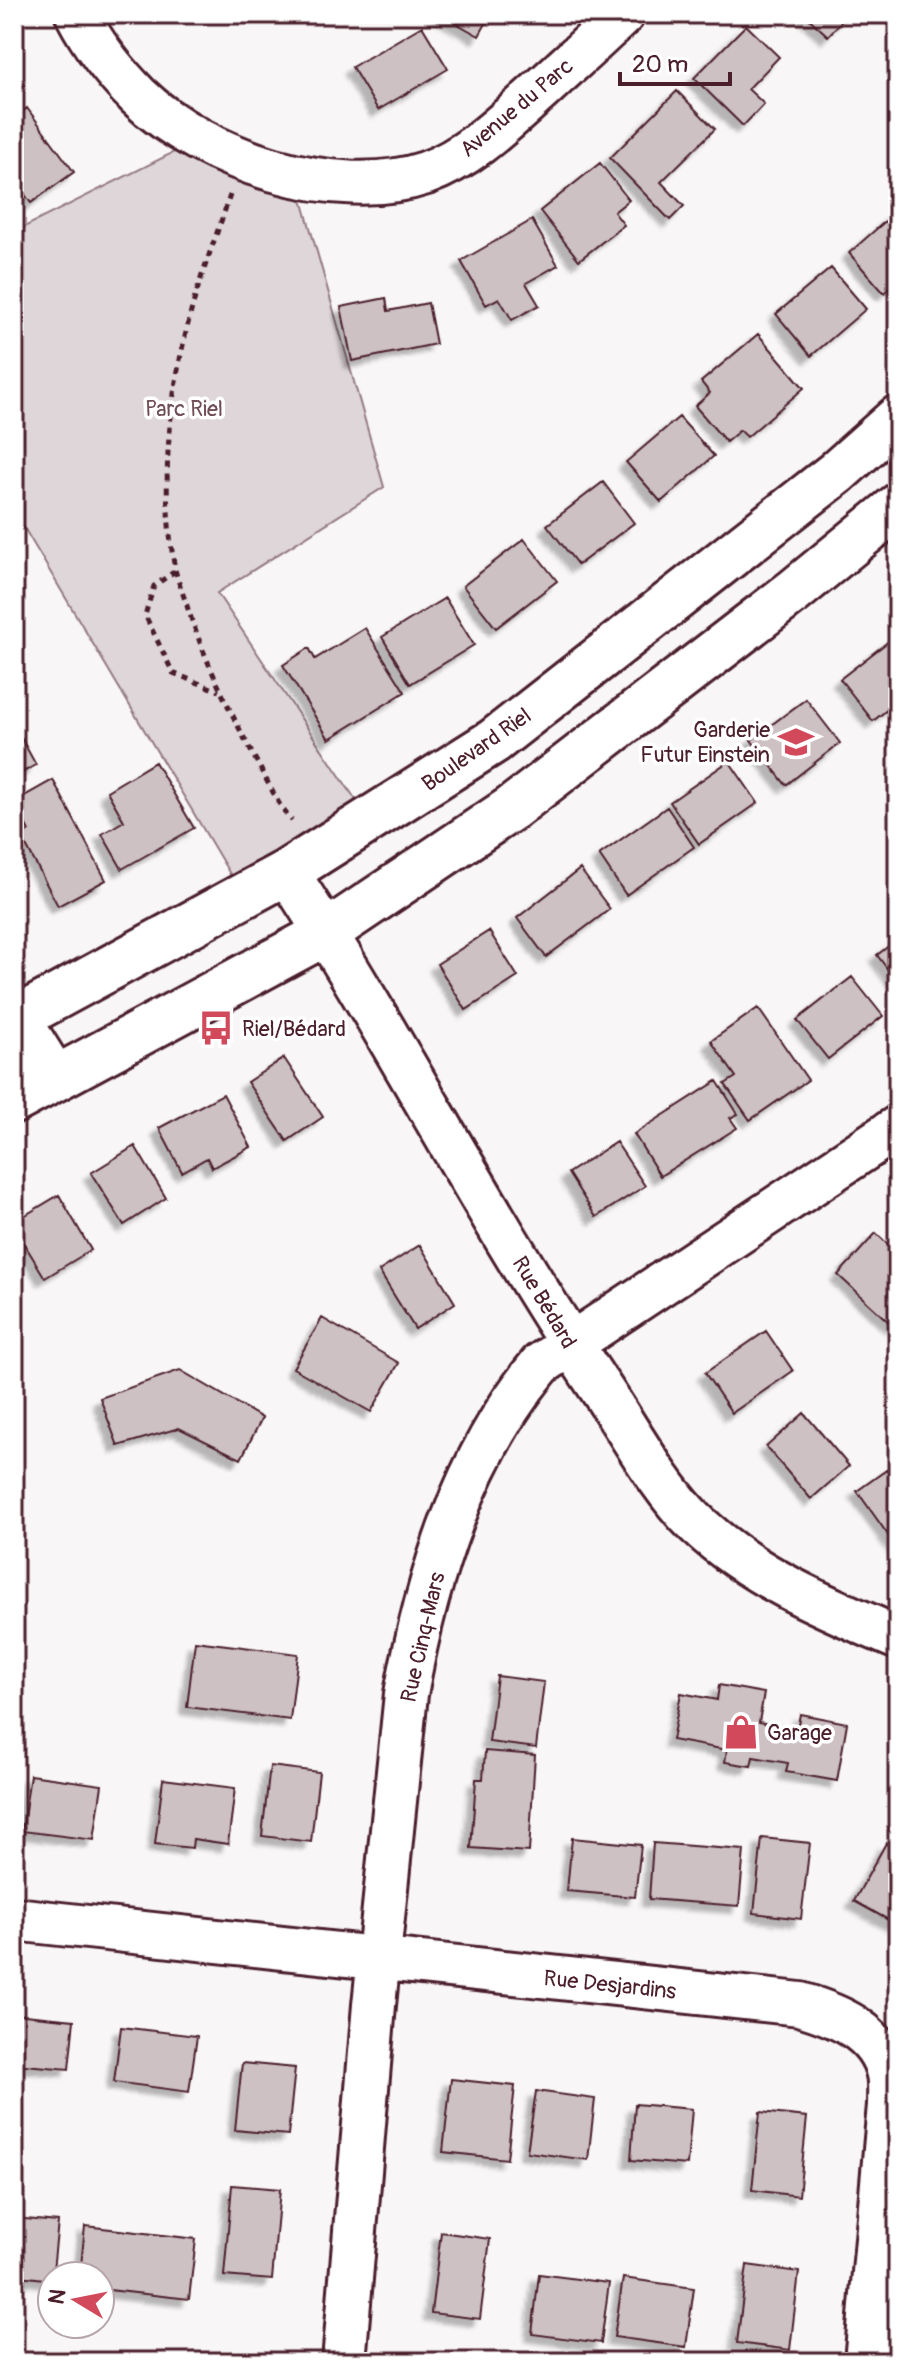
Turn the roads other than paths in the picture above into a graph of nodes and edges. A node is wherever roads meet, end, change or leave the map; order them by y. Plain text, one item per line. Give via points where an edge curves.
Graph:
1 (77, 14) edge
2 (623, 14) edge
3 (898, 418) edge
4 (898, 506) edge
5 (294, 851) junction
6 (326, 933) junction
7 (15, 1016) edge
8 (56, 1078) junction
9 (14, 1101) edge
10 (895, 1133) edge
11 (569, 1343) junction
12 (898, 1638) edge
13 (14, 1919) edge
14 (379, 1959) junction
15 (344, 2362) edge
16 (866, 2362) edge

1 - 2 street, Avenue du Parc via 100,54 140,98 200,139 242,159 340,184 426,173 465,153
3 - 5 street, Boulevard Riel via 824,483 494,741
4 - 6 street via 523,799
5 - 6 street, Rue Bédard
5 - 7 street, Boulevard Riel
6 - 8 street
6 - 11 street, Rue Bédard
7 - 8 street
8 - 9 street
10 - 11 street, Rue Cinq-Mars
11 - 12 street, Rue Bédard via 696,1524 736,1558 781,1584
11 - 14 street, Rue Cinq-Mars via 518,1391 470,1478 447,1536 415,1643 406,1694
13 - 14 street, Rue Desjardins
14 - 15 street, Rue Cinq-Mars
14 - 16 street, Rue Desjardins via 800,2004 853,2024 875,2046 888,2073

